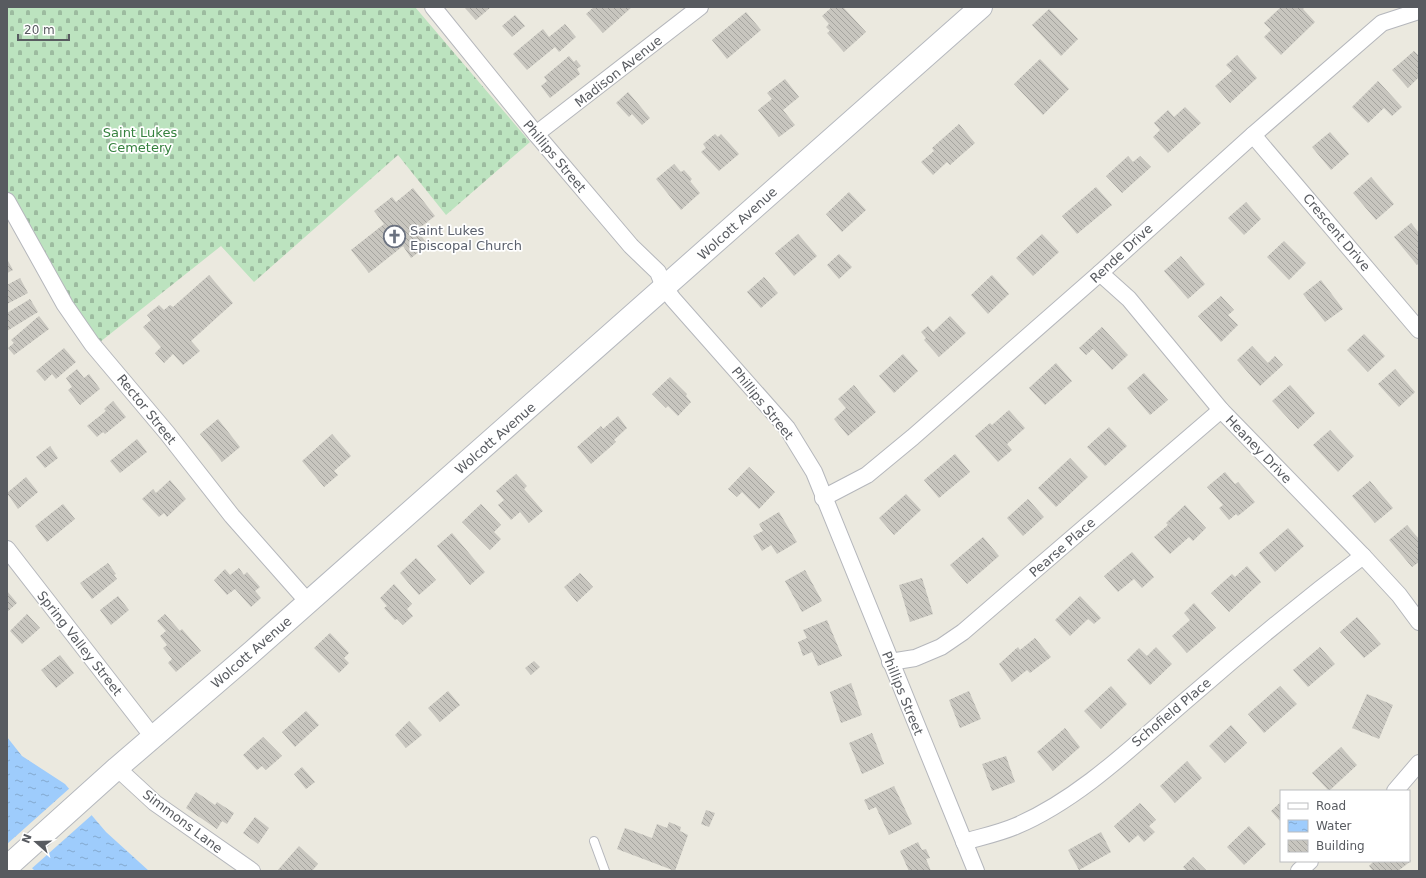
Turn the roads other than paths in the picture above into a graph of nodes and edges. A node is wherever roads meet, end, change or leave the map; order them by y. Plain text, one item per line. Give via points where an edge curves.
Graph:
1 (433, 7) edge
2 (700, 7) edge
3 (981, 7) edge
4 (1419, 11) edge
5 (536, 134) junction
6 (1253, 134) junction
7 (7, 201) edge
8 (1100, 273) junction
9 (664, 287) junction
10 (1419, 330) edge
11 (1221, 410) junction
12 (823, 498) junction
13 (7, 549) edge
14 (1363, 556) junction
15 (308, 602) junction
16 (1419, 622) edge
17 (890, 662) junction
18 (153, 737) junction
19 (1419, 762) edge
20 (112, 772) junction
21 (1396, 790) edge
22 (594, 841) dead end
23 (964, 842) junction
24 (1309, 862) edge
25 (9, 866) edge
26 (252, 871) edge
27 (605, 871) edge
28 (976, 871) edge
29 (1299, 871) edge

1 - 5 street, Phillips Street
2 - 5 street, Madison Avenue
3 - 9 main road, Wolcott Avenue
4 - 6 street, Rende Drive via 1382,23
5 - 9 street, Phillips Street via 631,246 658,272
6 - 8 street, Rende Drive
6 - 10 street, Crescent Drive
7 - 15 street, Rector Street via 65,305 92,344 232,516
8 - 11 street, Heaney Drive via 1129,299
8 - 12 street, Rende Drive via 914,437 867,474
9 - 12 street, Phillips Street via 787,428 814,472
9 - 15 main road, Wolcott Avenue
11 - 14 street, Heaney Drive
11 - 17 street, Pearse Place via 963,632 916,658
12 - 17 street, Phillips Street
13 - 18 street, Spring Valley Street
14 - 16 street, Heaney Drive via 1399,595
14 - 23 street, Schofield Place via 1254,642 1087,784 1016,826
15 - 18 main road, Wolcott Avenue
17 - 23 street, Phillips Street
18 - 20 main road, Wolcott Avenue
19 - 21 street
20 - 25 main road, Wolcott Avenue
20 - 26 street, Simmons Lane
22 - 27 lane
23 - 28 street, Phillips Street
24 - 29 street

